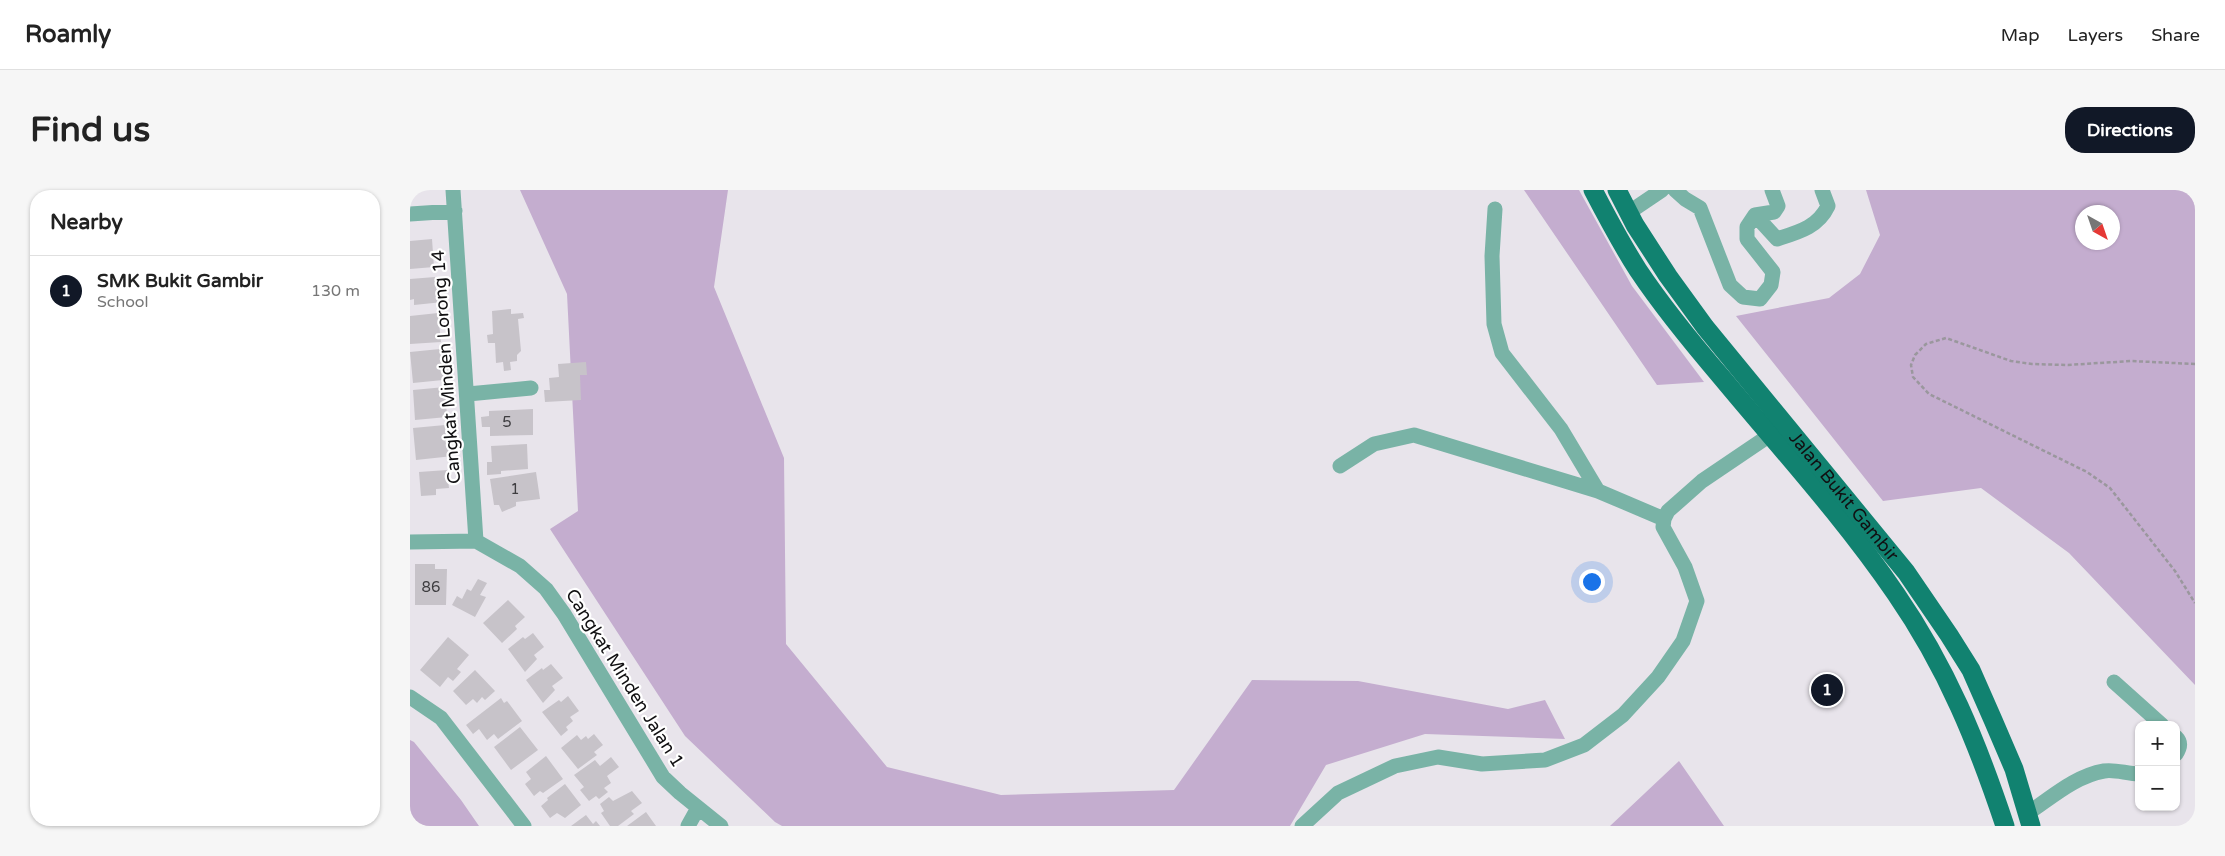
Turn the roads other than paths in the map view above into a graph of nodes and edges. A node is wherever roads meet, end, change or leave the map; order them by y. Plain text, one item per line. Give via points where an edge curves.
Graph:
1 (453, 190) edge
2 (1593, 190) edge
3 (1617, 190) edge
4 (1668, 190) edge
5 (1772, 190) edge
6 (1822, 190) edge
7 (1495, 209) dead end
8 (455, 211) junction
9 (1628, 213) junction
10 (410, 214) edge
11 (1755, 215) junction
12 (531, 388) dead end
13 (468, 394) junction
14 (1770, 435) junction
15 (1340, 466) dead end
16 (1598, 491) junction
17 (1664, 519) junction
18 (410, 542) edge
19 (476, 542) junction
20 (2114, 682) dead end
21 (410, 696) edge
22 (2158, 721) edge
23 (2180, 745) edge
24 (2195, 749) edge
25 (2135, 774) edge
26 (698, 808) junction
27 (2030, 820) edge
28 (524, 826) edge
29 (688, 826) edge
30 (721, 826) edge
31 (1302, 826) edge
32 (2005, 826) edge

1 - 8 street, Cangkat Minden Lorong 14
2 - 14 main road, Jalan Bukit Gambir via 1638,270 1681,329
3 - 9 main road, Jalan Bukit Gambir
4 - 9 street
4 - 11 street via 1700,208 1730,285 1743,297 1760,299 1771,285 1773,272 1747,239 1747,227
5 - 11 street via 1778,206 1774,212
6 - 11 street via 1828,206 1822,218 1798,232 1777,239
7 - 16 street via 1492,256 1494,324 1502,353 1561,429
8 - 10 street
8 - 13 street, Cangkat Minden Lorong 14
9 - 27 main road, Jalan Bukit Gambir via 1705,327 1906,572 1949,635 1970,670 1993,720
12 - 13 street
13 - 19 street, Cangkat Minden Lorong 14
14 - 17 street via 1702,482 1668,511
14 - 32 main road, Jalan Bukit Gambir via 1847,527 1930,646 1968,724
15 - 16 street via 1374,444 1414,435
16 - 17 street
17 - 31 street via 1663,527 1685,567 1697,601 1683,641 1658,677 1623,714 1584,744 1545,760 1482,764 1438,757 1395,766 1338,794
18 - 19 street, Cangkat Minden Jalan 1
19 - 26 street, Cangkat Minden Jalan 1 via 520,566 546,589 663,777
20 - 22 street
21 - 28 street via 441,718
23 - 24 street
25 - 27 street via 2104,772 2086,777 2065,788
26 - 29 street
26 - 30 street, Cangkat Minden Jalan 1

